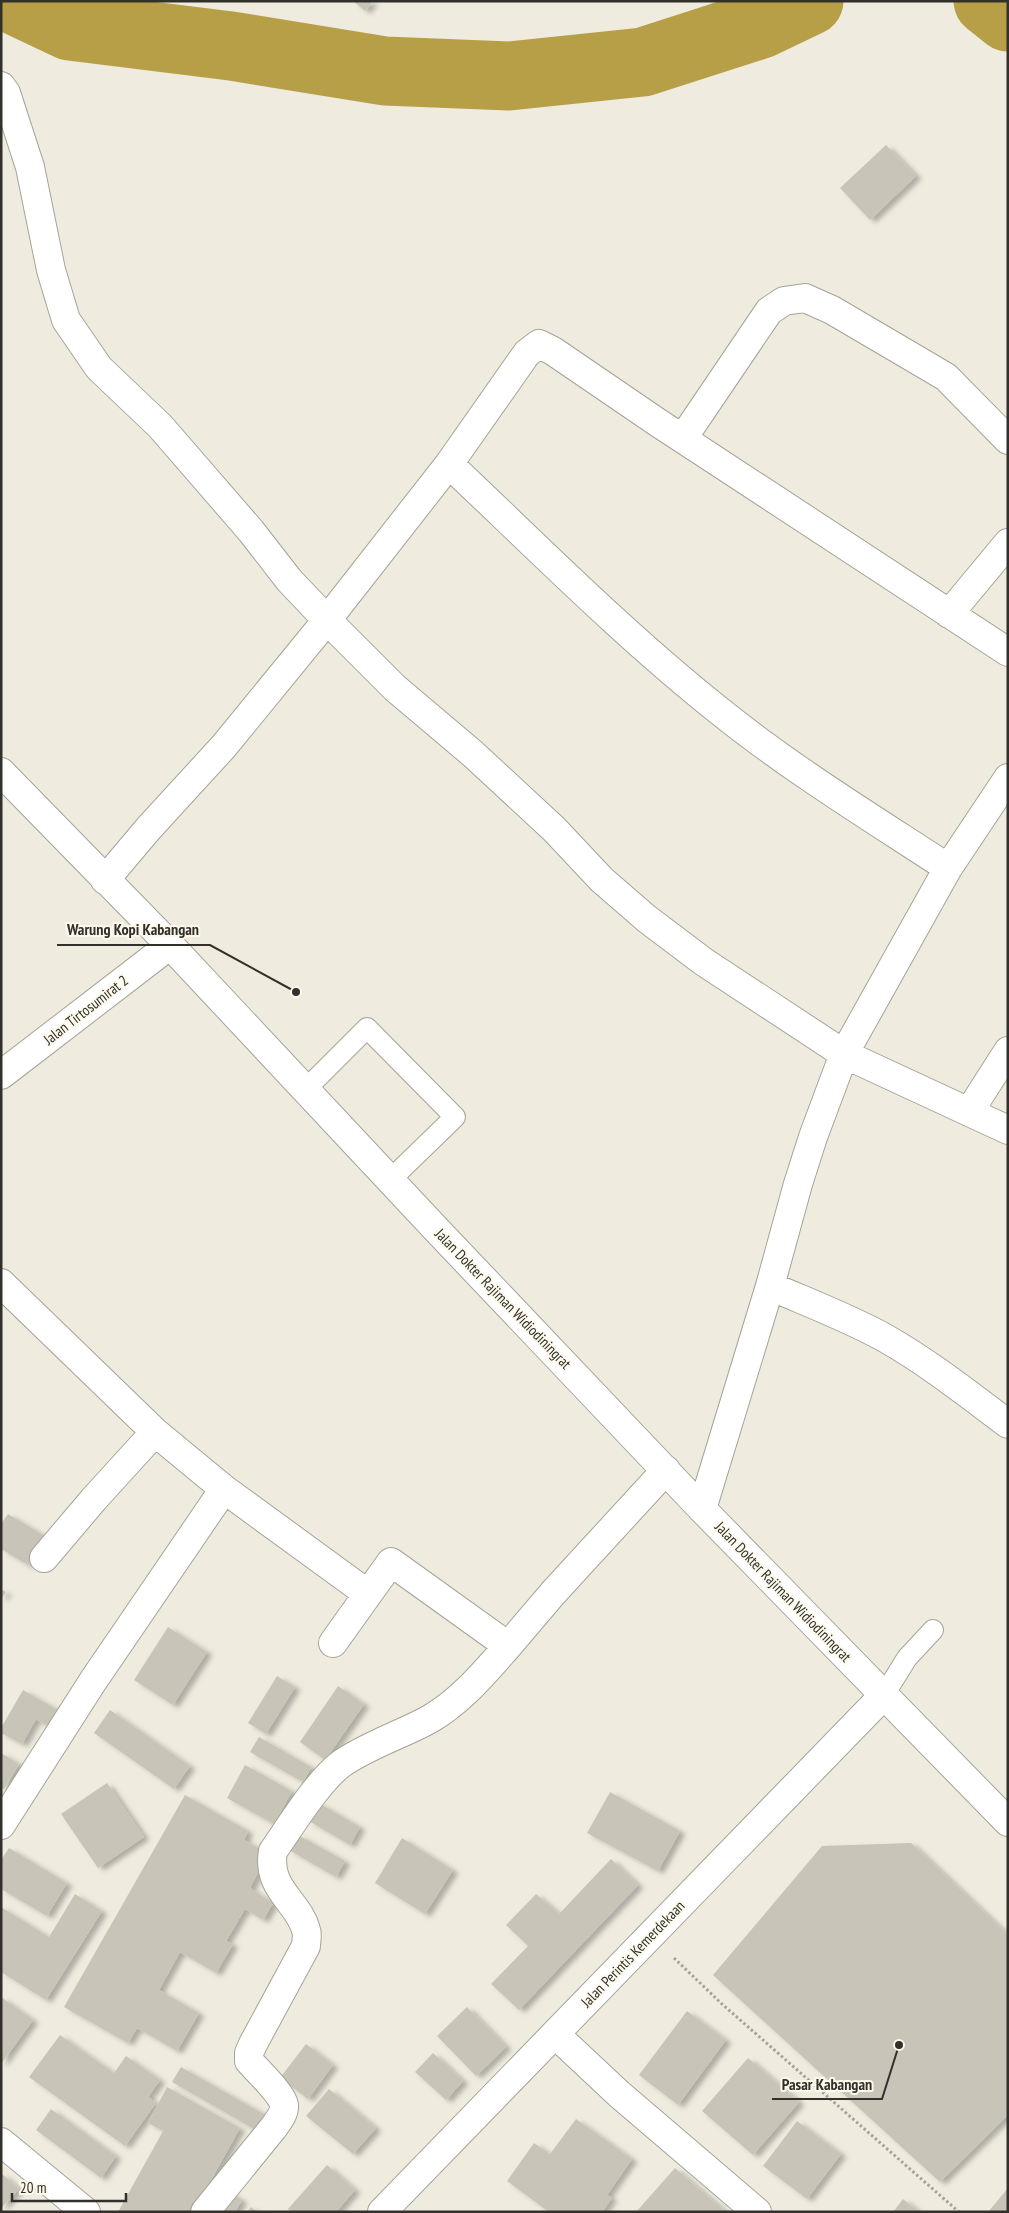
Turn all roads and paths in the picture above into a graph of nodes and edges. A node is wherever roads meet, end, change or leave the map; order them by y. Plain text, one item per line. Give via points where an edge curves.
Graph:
1 (1, 86) edge
2 (683, 438) junction
3 (1008, 440) edge
4 (449, 464) junction
5 (1008, 543) edge
6 (949, 614) junction
7 (328, 620) junction
8 (1008, 652) edge
9 (1, 772) edge
10 (1008, 778) edge
11 (948, 868) junction
12 (105, 880) junction
13 (170, 945) junction
14 (1008, 1051) edge
15 (844, 1054) junction
16 (1, 1075) edge
17 (305, 1090) junction
18 (969, 1112) junction
19 (1008, 1130) edge
20 (390, 1180) junction
21 (1, 1284) edge
22 (770, 1286) junction
23 (1008, 1424) edge
24 (155, 1432) junction
25 (666, 1470) junction
26 (224, 1489) junction
27 (702, 1509) junction
28 (44, 1558) dead end
29 (368, 1594) junction
30 (933, 1630) dead end
31 (333, 1643) dead end
32 (508, 1646) junction
33 (884, 1695) junction
34 (1008, 1822) edge
35 (1, 1825) edge
36 (651, 1935) junction
37 (555, 2034) junction
38 (1, 2142) edge
39 (86, 2212) edge
40 (205, 2212) edge
41 (382, 2212) edge
42 (757, 2212) edge
43 (960, 2212) edge

1 - 7 street via 30,167 51,270 66,320 99,368 160,426 289,580
2 - 3 street via 768,310 784,301 805,298 832,310 946,378
2 - 4 street via 539,344 527,353
2 - 6 street
4 - 7 street
4 - 11 street via 605,612 717,709 779,757
5 - 6 street
6 - 8 street
7 - 12 street via 224,746
7 - 15 street via 394,688 473,754 554,829 602,880 647,919 704,962
9 - 12 street, Jalan Dokter Rajiman Widiodiningrat
10 - 11 street
11 - 15 street
12 - 13 street, Jalan Dokter Rajiman Widiodiningrat
13 - 16 street, Jalan Tirtosumirat 2
13 - 17 street, Jalan Dokter Rajiman Widiodiningrat
14 - 18 street
15 - 18 street
15 - 22 street via 810,1147
17 - 20 street, Jalan Dokter Rajiman Widiodiningrat
17 - 20 lane via 367,1028 455,1117
18 - 19 street
20 - 25 street, Jalan Dokter Rajiman Widiodiningrat
21 - 24 street
22 - 23 street via 885,1338 926,1363
22 - 27 street
24 - 26 street
24 - 28 street
25 - 27 street, Jalan Dokter Rajiman Widiodiningrat
25 - 32 street via 553,1592
26 - 29 street
26 - 35 street
27 - 33 street, Jalan Dokter Rajiman Widiodiningrat
29 - 31 street
29 - 32 street via 391,1562
30 - 33 lane via 907,1658
32 - 40 street via 467,1691 432,1718 367,1750 329,1775 272,1851 271,1860 278,1884 307,1931 306,1946 253,2044 249,2061 284,2107 274,2127
33 - 34 street, Jalan Dokter Rajiman Widiodiningrat
33 - 36 street, Jalan Perintis Kemerdekaan
36 - 37 street, Jalan Perintis Kemerdekaan
36 - 43 path via 722,2004
37 - 41 street, Jalan Perintis Kemerdekaan
37 - 42 street via 619,2094
38 - 39 street

